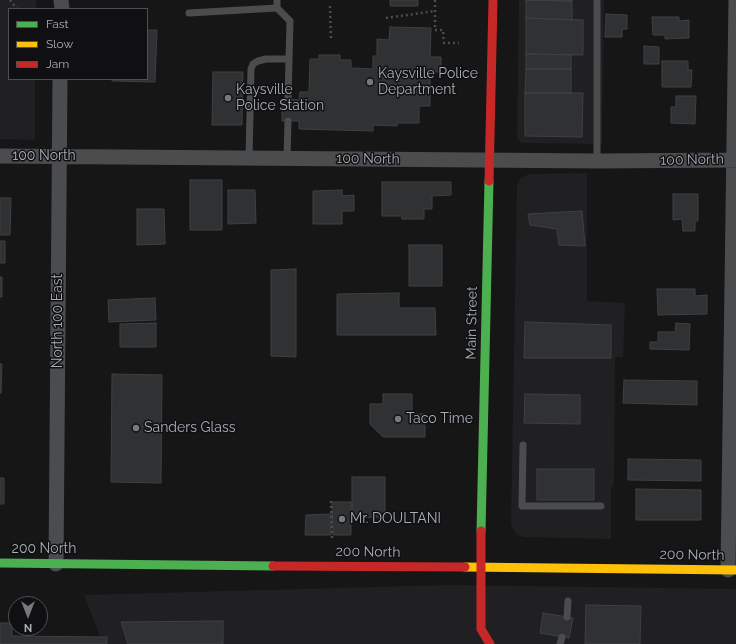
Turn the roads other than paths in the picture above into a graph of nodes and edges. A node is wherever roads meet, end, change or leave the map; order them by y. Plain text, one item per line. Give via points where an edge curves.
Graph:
1 (493, 0) edge
2 (597, 0) edge
3 (736, 0) edge
4 (277, 4) edge
5 (189, 13) dead end
6 (288, 59) junction
7 (60, 80) edge
8 (288, 99) dead end
9 (288, 121) dead end
10 (0, 156) edge
11 (59, 156) junction
12 (249, 158) junction
13 (287, 158) junction
14 (489, 160) junction
15 (735, 160) edge
16 (597, 161) junction
17 (733, 434) edge
18 (522, 445) dead end
19 (601, 506) dead end
20 (0, 563) edge
21 (56, 564) junction
22 (481, 567) junction
23 (732, 570) edge
24 (568, 601) dead end
25 (567, 617) dead end
26 (490, 644) edge

1 - 14 main road, Main Street
2 - 16 lane
3 - 15 street
4 - 5 lane
4 - 6 lane via 290,21
6 - 8 lane
6 - 12 lane via 258,61 251,69
7 - 11 street, North 100 East
9 - 13 lane
10 - 11 street, 100 North
11 - 12 street, 100 North
11 - 21 street, North 100 East
12 - 13 street, 100 North
13 - 14 street, 100 North
14 - 16 street, 100 North
14 - 22 main road, Main Street
15 - 16 street, 100 North
15 - 17 street
17 - 23 street
18 - 19 lane via 522,506
20 - 21 main road, 200 North
21 - 22 main road, 200 North
22 - 23 main road, 200 North
22 - 26 main road, Main Street via 481,629
24 - 25 lane

